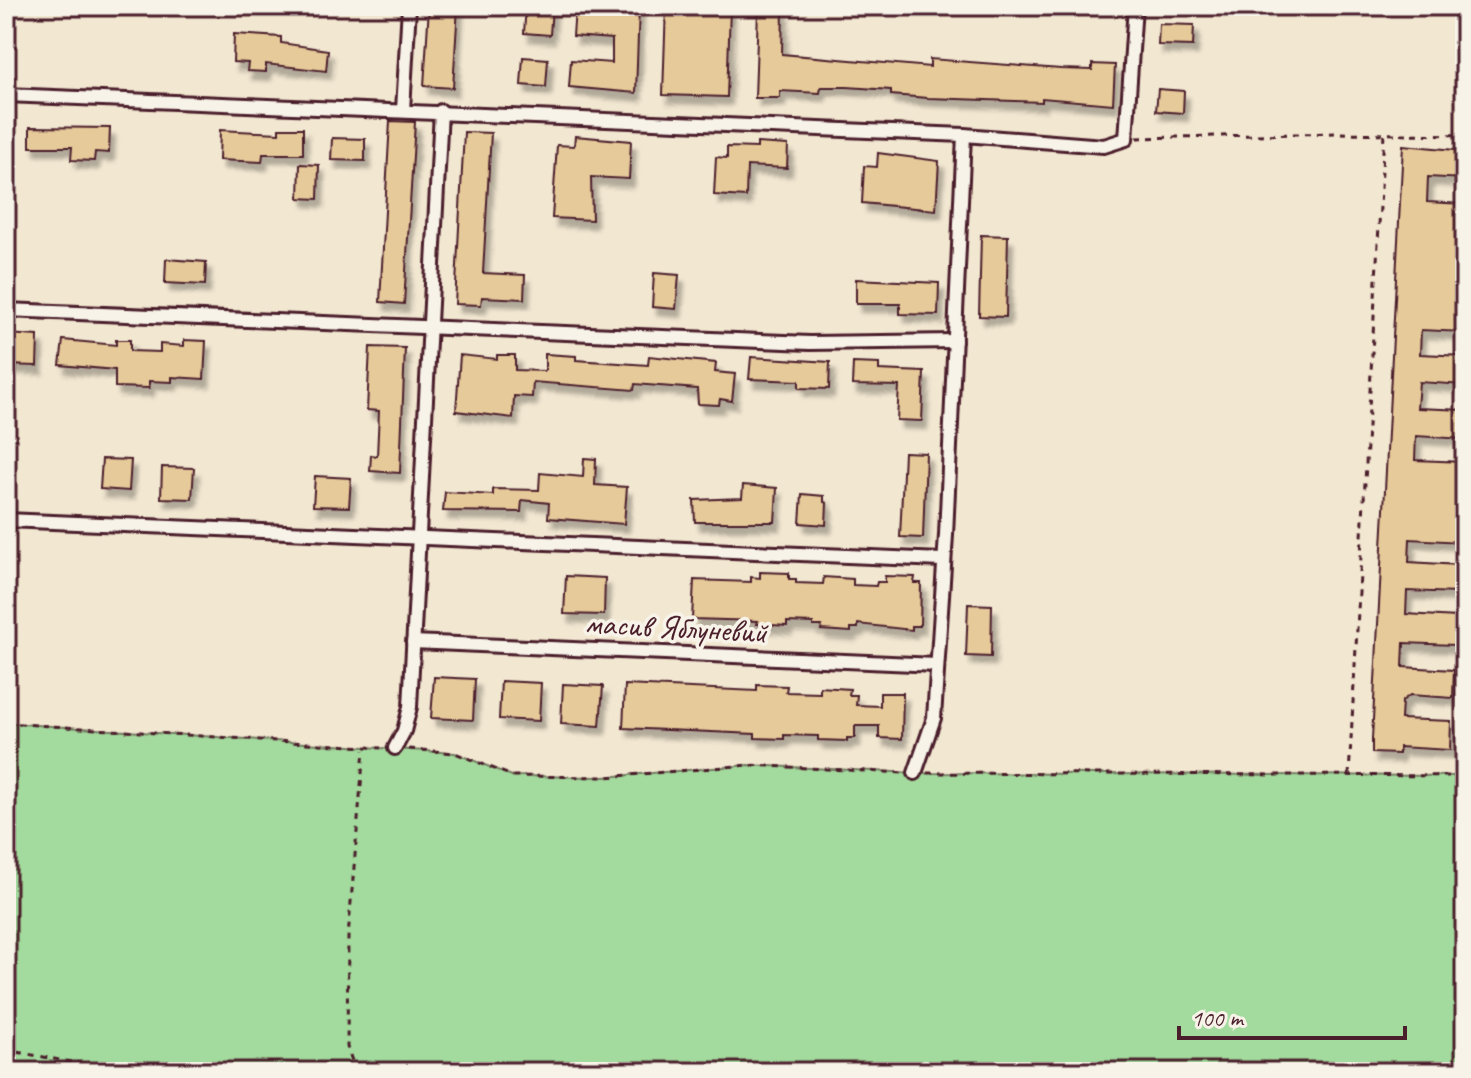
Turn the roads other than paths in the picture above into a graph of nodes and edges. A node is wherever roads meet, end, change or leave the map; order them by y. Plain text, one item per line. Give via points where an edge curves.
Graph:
1 (409, 6) edge
2 (1135, 6) edge
3 (6, 95) edge
4 (403, 110) junction
5 (441, 111) junction
6 (964, 135) junction
7 (6, 310) edge
8 (431, 327) junction
9 (955, 341) junction
10 (6, 520) edge
11 (419, 536) junction
12 (942, 560) junction
13 (413, 642) junction
14 (937, 665) junction
15 (395, 748) road end
16 (915, 773) road end

1 - 4 street
2 - 6 street via 1126,139 1104,146
3 - 4 street
4 - 5 street
5 - 6 street
5 - 8 street
6 - 9 street
7 - 8 street
8 - 9 street via 810,343
8 - 11 street
9 - 12 street
10 - 11 street
11 - 12 street
11 - 13 street
12 - 14 street
13 - 14 street, масив Яблуневий
13 - 15 street via 410,707
14 - 16 street via 934,718

